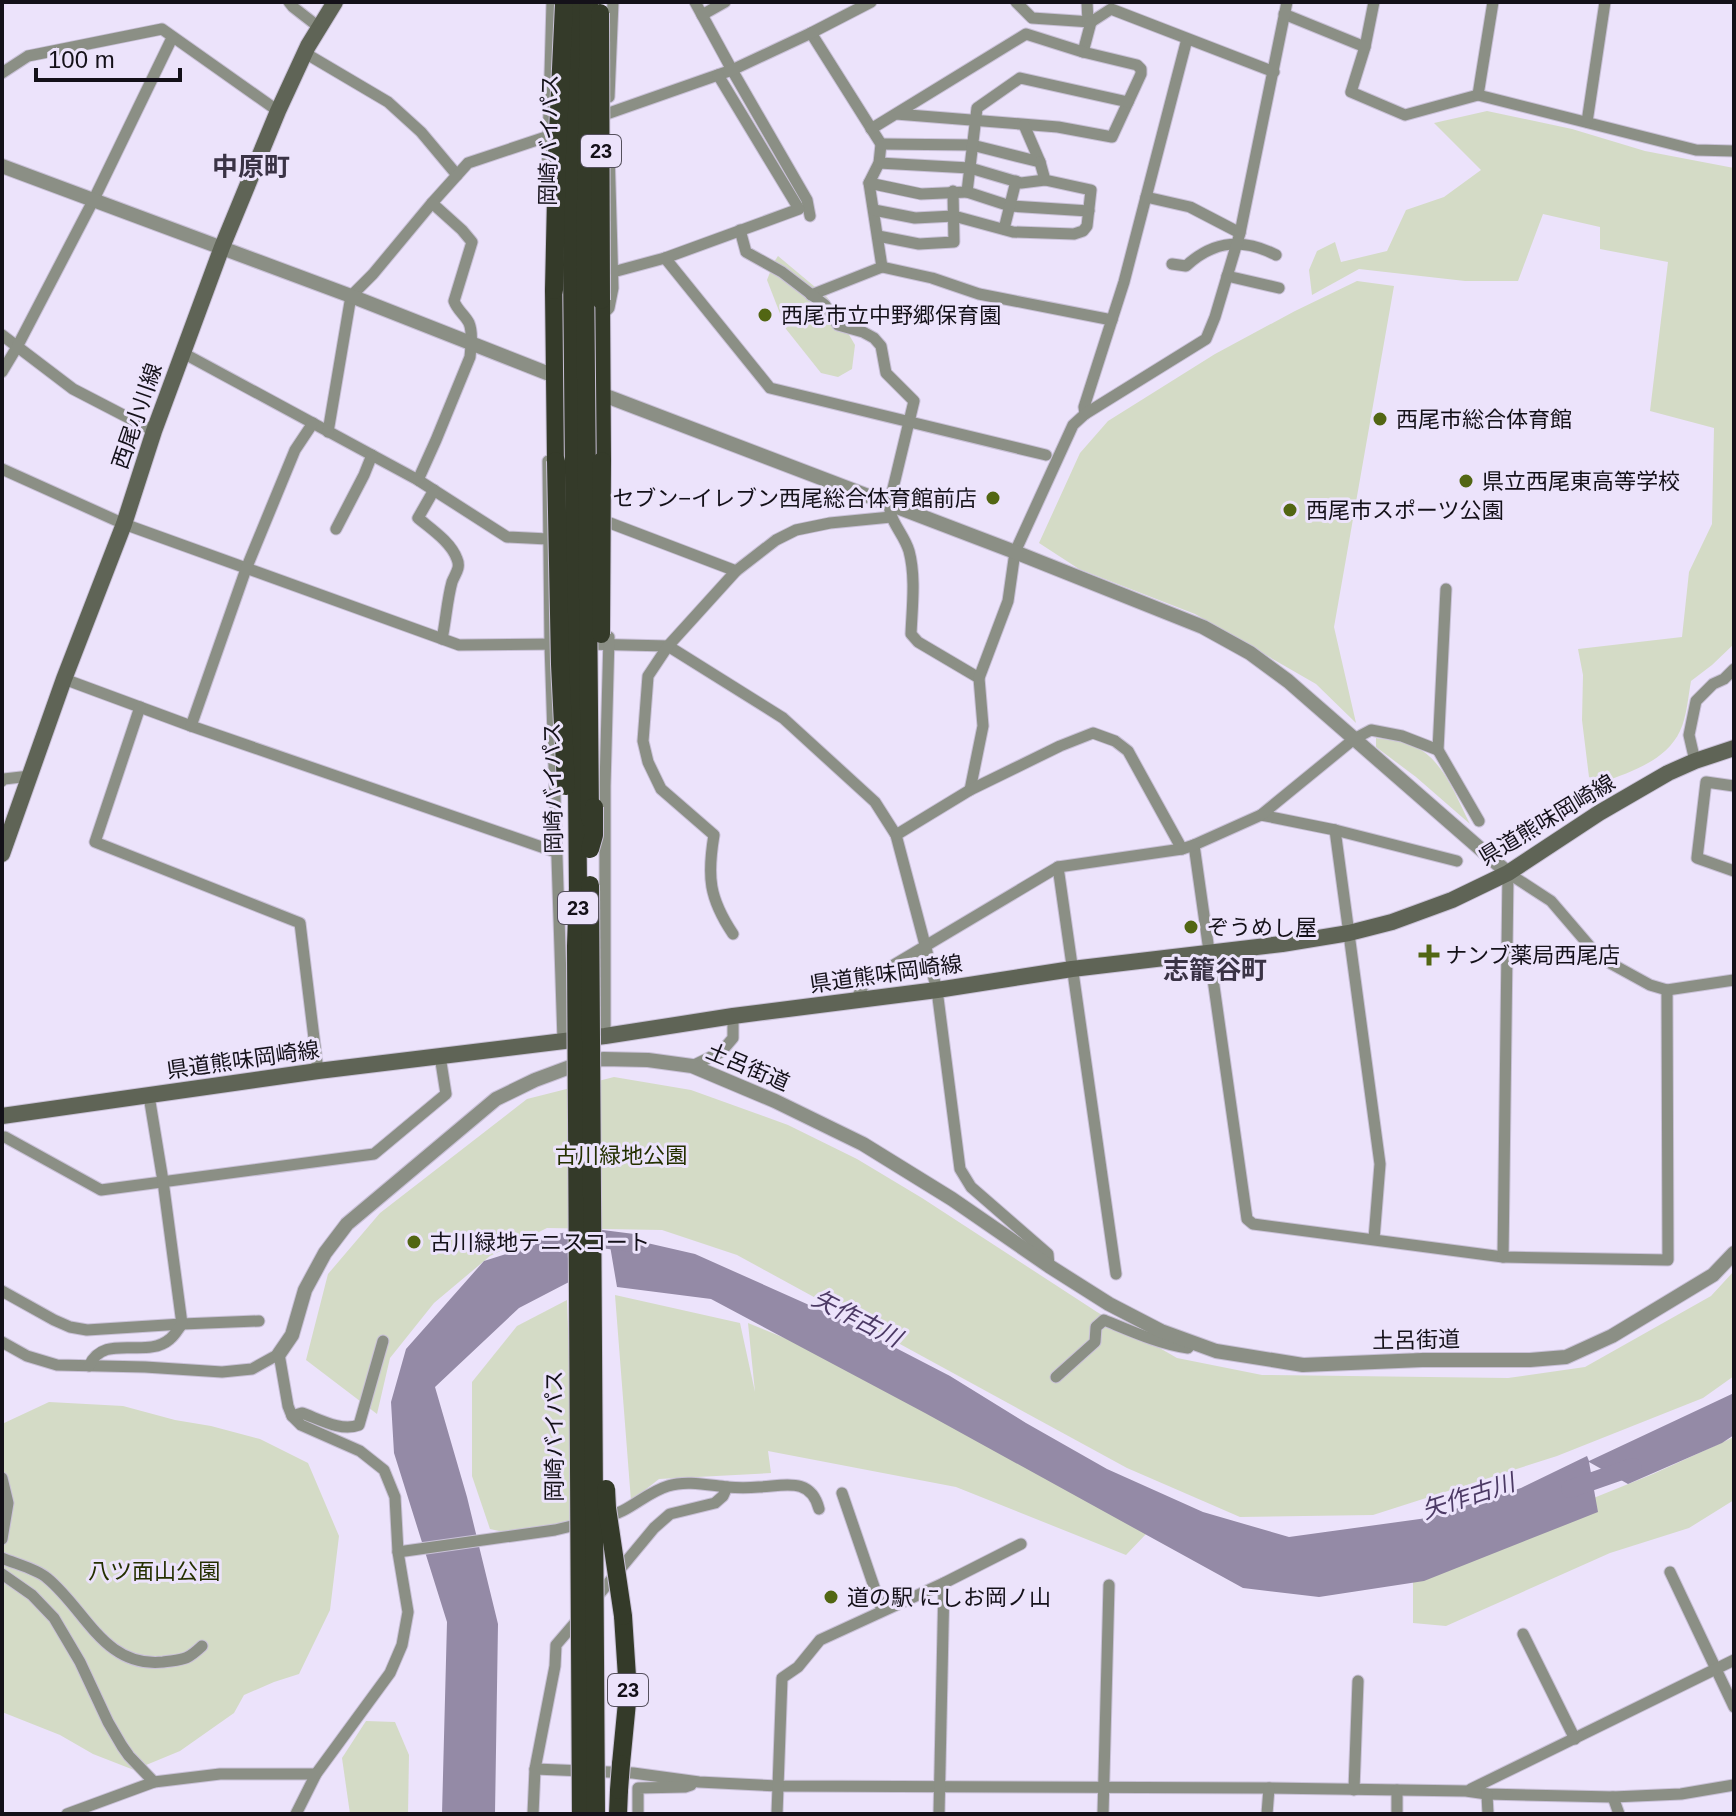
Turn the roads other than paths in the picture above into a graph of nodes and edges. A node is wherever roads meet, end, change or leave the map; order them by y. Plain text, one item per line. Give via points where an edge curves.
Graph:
1 (289, 2) edge
2 (335, 2) edge
3 (552, 2) edge
4 (564, 2) edge
5 (575, 2) edge
6 (589, 2) edge
7 (599, 2) edge
8 (613, 2) edge
9 (695, 2) edge
10 (725, 2) edge
11 (871, 2) edge
12 (1016, 2) edge
13 (1087, 2) edge
14 (1374, 2) edge
15 (1493, 2) edge
16 (1605, 2) edge
17 (1285, 8) edge
18 (702, 15) junction
19 (1089, 22) junction
20 (320, 28) junction
21 (811, 33) junction
22 (172, 38) junction
23 (1187, 39) junction
24 (1365, 47) junction
25 (1083, 52) junction
26 (305, 53) junction
27 (732, 70) junction
28 (1274, 72) junction
29 (2, 73) edge
30 (718, 75) junction
31 (1478, 95) junction
32 (1128, 102) junction
33 (278, 111) junction
34 (608, 114) junction
35 (896, 114) junction
36 (975, 120) junction
37 (1587, 122) junction
38 (1024, 125) junction
39 (871, 129) junction
40 (548, 136) junction
41 (881, 144) junction
42 (972, 145) junction
43 (1734, 151) edge
44 (1040, 162) junction
45 (879, 163) junction
46 (2, 166) edge
47 (970, 168) junction
48 (457, 175) junction
49 (1045, 180) junction
50 (1016, 181) junction
51 (869, 183) junction
52 (953, 191) junction
53 (967, 192) junction
54 (1146, 197) junction
55 (94, 199) junction
56 (432, 203) junction
57 (1010, 206) junction
58 (874, 210) junction
59 (1089, 211) junction
60 (810, 216) dead end
61 (954, 216) junction
62 (1004, 229) junction
63 (740, 230) junction
64 (878, 236) junction
65 (1239, 238) junction
66 (222, 247) junction
67 (1276, 255) dead end
68 (665, 258) junction
69 (1172, 264) dead end
70 (882, 267) junction
71 (613, 272) junction
72 (1227, 276) junction
73 (1279, 288) dead end
74 (811, 295) junction
75 (351, 296) junction
76 (601, 308) junction
77 (1112, 320) junction
78 (2, 335) edge
79 (555, 339) junction
80 (472, 343) junction
81 (17, 347) junction
82 (183, 353) junction
83 (2, 372) edge
84 (556, 376) junction
85 (601, 395) junction
86 (1085, 414) junction
87 (908, 422) junction
88 (313, 423) junction
89 (154, 431) junction
90 (602, 431) junction
91 (328, 432) junction
92 (372, 455) junction
93 (556, 455) junction
94 (1046, 455) dead end
95 (2, 469) edge
96 (418, 480) junction
97 (434, 490) junction
98 (890, 511) junction
99 (610, 523) junction
100 (124, 524) junction
101 (336, 529) dead end
102 (548, 539) junction
103 (1015, 552) junction
104 (246, 569) junction
105 (736, 571) junction
106 (1446, 589) dead end
107 (442, 639) junction
108 (550, 644) junction
109 (609, 644) junction
110 (668, 646) junction
111 (1734, 669) edge
112 (979, 678) junction
113 (64, 679) junction
114 (140, 707) junction
115 (191, 726) junction
116 (1354, 739) junction
117 (1734, 748) edge
118 (1438, 750) junction
119 (1695, 761) junction
120 (30, 776) junction
121 (2, 781) edge
122 (1734, 786) edge
123 (970, 790) junction
124 (1261, 815) junction
125 (1479, 821) dead end
126 (1335, 830) junction
127 (896, 835) junction
128 (1194, 845) junction
129 (590, 849) junction
130 (1182, 849) junction
131 (556, 852) junction
132 (2, 854) edge
133 (1457, 861) dead end
134 (1058, 867) junction
135 (1734, 871) edge
136 (1508, 873) junction
137 (578, 888) junction
138 (1349, 933) junction
139 (733, 934) dead end
140 (927, 947) junction
141 (1209, 952) junction
142 (1072, 969) junction
143 (1734, 980) edge
144 (937, 990) junction
145 (1667, 990) junction
146 (856, 1000) junction
147 (733, 1016) junction
148 (605, 1036) junction
149 (563, 1040) junction
150 (440, 1056) junction
151 (692, 1066) junction
152 (318, 1071) junction
153 (149, 1096) junction
154 (2, 1116) edge
155 (5, 1137) dead end
156 (163, 1181) junction
157 (1374, 1239) junction
158 (1734, 1253) edge
159 (1503, 1257) junction
160 (1049, 1266) junction
161 (1116, 1274) dead end
162 (2, 1291) edge
163 (259, 1321) dead end
164 (182, 1324) junction
165 (593, 1325) junction
166 (383, 1341) dead end
167 (2, 1342) edge
168 (1192, 1342) junction
169 (279, 1354) junction
170 (89, 1366) junction
171 (252, 1369) junction
172 (283, 1377) junction
173 (1056, 1377) dead end
174 (292, 1416) junction
175 (2, 1478) edge
176 (727, 1487) junction
177 (842, 1493) dead end
178 (819, 1509) dead end
179 (2, 1539) edge
180 (1021, 1544) dead end
181 (398, 1552) junction
182 (2, 1558) edge
183 (1670, 1572) dead end
184 (2, 1574) edge
185 (944, 1583) junction
186 (1109, 1585) dead end
187 (882, 1610) junction
188 (1523, 1634) dead end
189 (202, 1646) dead end
190 (1734, 1660) edge
191 (1716, 1669) junction
192 (1358, 1681) dead end
193 (1734, 1707) edge
194 (1575, 1739) junction
195 (580, 1753) junction
196 (535, 1769) junction
197 (316, 1774) junction
198 (154, 1782) junction
199 (699, 1782) junction
200 (1734, 1785) edge
201 (778, 1786) junction
202 (940, 1786) junction
203 (1104, 1788) junction
204 (1269, 1788) junction
205 (1354, 1790) junction
206 (1397, 1790) junction
207 (1466, 1791) junction
208 (1487, 1794) junction
209 (1613, 1797) junction
210 (67, 1814) edge
211 (296, 1814) edge
212 (533, 1814) edge
213 (572, 1814) edge
214 (581, 1814) edge
215 (596, 1814) edge
216 (618, 1814) edge
217 (638, 1814) edge
218 (777, 1814) edge
219 (939, 1814) edge
220 (1103, 1814) edge
221 (1267, 1814) edge
222 (1397, 1814) edge
223 (1488, 1814) edge
224 (1619, 1814) edge

1 - 20 street
2 - 20 main road, 西尾小川線
3 - 40 street
4 - 79 highway, 23, bridge
5 - 137 highway, 岡崎バイパス / 23, bridge
6 - 129 highway, 岡崎バイパス / 23, bridge via 585,267
7 - 76 highway, 23, bridge
8 - 34 street
9 - 18 street
10 - 18 street
11 - 21 street
12 - 19 street via 1032,18
13 - 19 street
14 - 24 street
15 - 31 street
16 - 37 street
17 - 24 street
17 - 28 street
18 - 27 street
19 - 23 street via 1111,9
19 - 25 street
20 - 26 main road, 西尾小川線
21 - 27 street
21 - 39 street
22 - 29 street via 162,29 28,56
22 - 33 street
22 - 55 street
23 - 28 street
23 - 54 street
24 - 31 street via 1351,92 1405,115
25 - 32 street via 1141,69
25 - 35 street via 1026,34
26 - 33 main road, 西尾小川線
26 - 48 street via 388,102
27 - 30 street
27 - 60 street via 807,200
28 - 65 street
30 - 34 street
30 - 63 street via 799,209
31 - 37 street
32 - 36 street via 1020,78 977,108
32 - 38 street via 1112,137
33 - 66 main road, 西尾小川線
34 - 40 street
34 - 71 street
35 - 36 street
35 - 39 street
36 - 38 street
36 - 42 street
37 - 43 street via 1696,150
38 - 44 street
39 - 41 street
40 - 48 street via 468,163
40 - 79 street via 546,293
41 - 42 street
41 - 45 street
42 - 44 street
42 - 47 street
44 - 49 street
45 - 47 street
45 - 51 street
46 - 55 street
47 - 50 street
47 - 53 street
48 - 56 street
49 - 50 street
49 - 59 street via 1091,190
50 - 57 street
51 - 52 street via 921,194
51 - 58 street
52 - 53 street
52 - 61 street
53 - 57 street
54 - 65 street via 1190,207
54 - 77 street
55 - 66 street
55 - 81 street
56 - 75 street
56 - 80 street via 472,242 454,301 469,324
57 - 59 street
57 - 62 street
58 - 61 street via 915,218
58 - 64 street
59 - 62 street via 1087,226 1074,234
61 - 62 street
61 - 64 street via 954,242 919,244
63 - 68 street
63 - 74 street via 746,252
64 - 70 street
65 - 67 street
65 - 69 street via 1186,266
65 - 72 street
66 - 75 street
66 - 82 main road, 西尾小川線
68 - 71 street
68 - 87 street via 770,388
70 - 74 street
70 - 77 street via 979,294
71 - 76 street via 609,308
72 - 73 street
72 - 86 street via 1206,339
74 - 87 street via 838,325 863,332 881,346 886,373 914,401
75 - 80 street
75 - 91 street
76 - 85 highway, 23
77 - 86 street
78 - 81 street
79 - 84 highway, 23
80 - 84 street
80 - 96 street
81 - 83 street
81 - 89 street via 73,389
82 - 88 street
82 - 89 main road, 西尾小川線
84 - 85 street
84 - 93 highway, 23
85 - 90 highway, 23
85 - 98 street
86 - 103 street via 1073,425
87 - 94 street
87 - 98 street
88 - 91 street
88 - 104 street via 295,450
89 - 100 main road, 西尾小川線
90 - 99 street via 608,445
90 - 129 highway, 23, bridge via 601,666
91 - 92 street
92 - 96 street
92 - 101 street
93 - 102 street via 548,462
93 - 137 highway, 23, bridge via 569,852
95 - 100 street
96 - 97 street
97 - 102 street via 507,537
97 - 107 street via 418,518 459,562
98 - 103 street
98 - 105 street via 796,530
98 - 112 street via 912,570 911,634
99 - 105 street
99 - 109 street
100 - 104 street
100 - 113 main road, 西尾小川線
102 - 108 street
103 - 112 street via 1008,601
103 - 116 street via 1203,627 1288,681
104 - 107 street
104 - 115 street
105 - 110 street
106 - 118 street
107 - 108 street via 459,645
108 - 109 street
108 - 131 street
109 - 110 street
109 - 148 street
110 - 127 street via 783,718 875,802
110 - 139 street via 648,676 643,741 661,789 714,835 713,895
111 - 119 street via 1696,701 1689,735
112 - 123 street via 983,726
113 - 114 street
113 - 120 main road, 西尾小川線
114 - 115 street
114 - 152 street via 95,842 300,923
115 - 131 street
116 - 118 street via 1371,730
116 - 124 street
116 - 136 street
117 - 119 main road, 県道熊味岡崎線
118 - 125 street
119 - 136 main road, 県道熊味岡崎線 via 1599,813
120 - 121 street
120 - 132 main road, 西尾小川線
122 - 135 street via 1706,782 1697,858
123 - 127 street
123 - 130 street via 1093,733 1128,751
124 - 126 street
124 - 128 street
126 - 133 street
126 - 138 street
127 - 140 street
128 - 130 street
128 - 141 street
129 - 165 highway, 岡崎バイパス / 23, bridge
130 - 134 street
131 - 149 street
134 - 140 street
134 - 142 street
136 - 138 main road, 県道熊味岡崎線 via 1452,900
136 - 145 street via 1551,901 1599,957
136 - 159 street
137 - 195 highway, 岡崎バイパス / 23, bridge
138 - 141 main road, 県道熊味岡崎線
138 - 157 street via 1380,1164
140 - 144 street
140 - 146 street via 865,982
141 - 142 main road, 県道熊味岡崎線
141 - 157 street via 1247,1219 1253,1224
142 - 144 main road, 県道熊味岡崎線
142 - 161 street
143 - 145 street
144 - 146 main road, 県道熊味岡崎線
144 - 160 street via 960,1169 971,1187 1048,1254
145 - 159 street via 1668,1260
146 - 147 main road, 県道熊味岡崎線
147 - 148 main road, 県道熊味岡崎線
147 - 151 street via 733,1038 721,1052
148 - 149 main road, 県道熊味岡崎線
149 - 150 main road, 県道熊味岡崎線
150 - 152 main road, 県道熊味岡崎線
150 - 156 street via 446,1094 374,1154
151 - 160 street, 土呂街道 via 863,1144
151 - 169 street, 土呂街道 via 603,1059 535,1080 496,1099 347,1224 305,1290 292,1335
152 - 153 main road, 県道熊味岡崎線
153 - 154 main road, 県道熊味岡崎線
153 - 156 street
155 - 156 street via 101,1190
156 - 164 street
157 - 159 street
158 - 168 street, 土呂街道 via 1713,1275 1612,1336 1566,1357 1303,1365
160 - 168 street, 土呂街道 via 1109,1304
162 - 164 street via 70,1327
163 - 164 street
164 - 170 street via 169,1341 113,1347 95,1355
165 - 215 highway, 岡崎バイパス / 23, bridge
165 - 216 highway, 23, bridge via 598,1331 607,1508 628,1692
166 - 174 street via 359,1425 341,1427 302,1413
167 - 170 street via 57,1365
168 - 173 street via 1181,1347 1104,1320 1096,1327 1095,1342
169 - 171 street
169 - 172 street
170 - 171 street
171 - 172 street via 275,1369
172 - 174 street
174 - 181 street via 360,1451 384,1470 395,1497
175 - 179 street via 8,1503
176 - 178 street via 790,1483 809,1492
176 - 181 street via 670,1485 619,1514 555,1530
176 - 196 street via 715,1503 670,1514 654,1528 556,1645
177 - 187 street
180 - 185 street
181 - 197 street via 408,1612 402,1645 390,1673
182 - 189 street via 49,1579 112,1649 128,1659 151,1663 188,1658
183 - 191 street
184 - 198 street via 54,1618 122,1746
185 - 187 street
185 - 202 street
186 - 203 street
187 - 201 street via 820,1640 782,1678
188 - 194 street
190 - 191 street
191 - 193 street
191 - 194 street
192 - 205 street
194 - 207 street
195 - 213 highway, 23 via 574,1762
195 - 214 highway, 岡崎バイパス / 23, bridge
196 - 199 street
196 - 212 street
197 - 198 street via 220,1774
197 - 211 street
198 - 210 street
199 - 201 street
199 - 217 street via 638,1788
200 - 209 street
201 - 202 street
201 - 218 street
202 - 203 street
202 - 219 street
203 - 204 street
203 - 220 street
204 - 205 street
204 - 221 street
205 - 206 street
206 - 207 street
206 - 222 street
207 - 208 street
208 - 209 street
208 - 223 street
209 - 224 street

